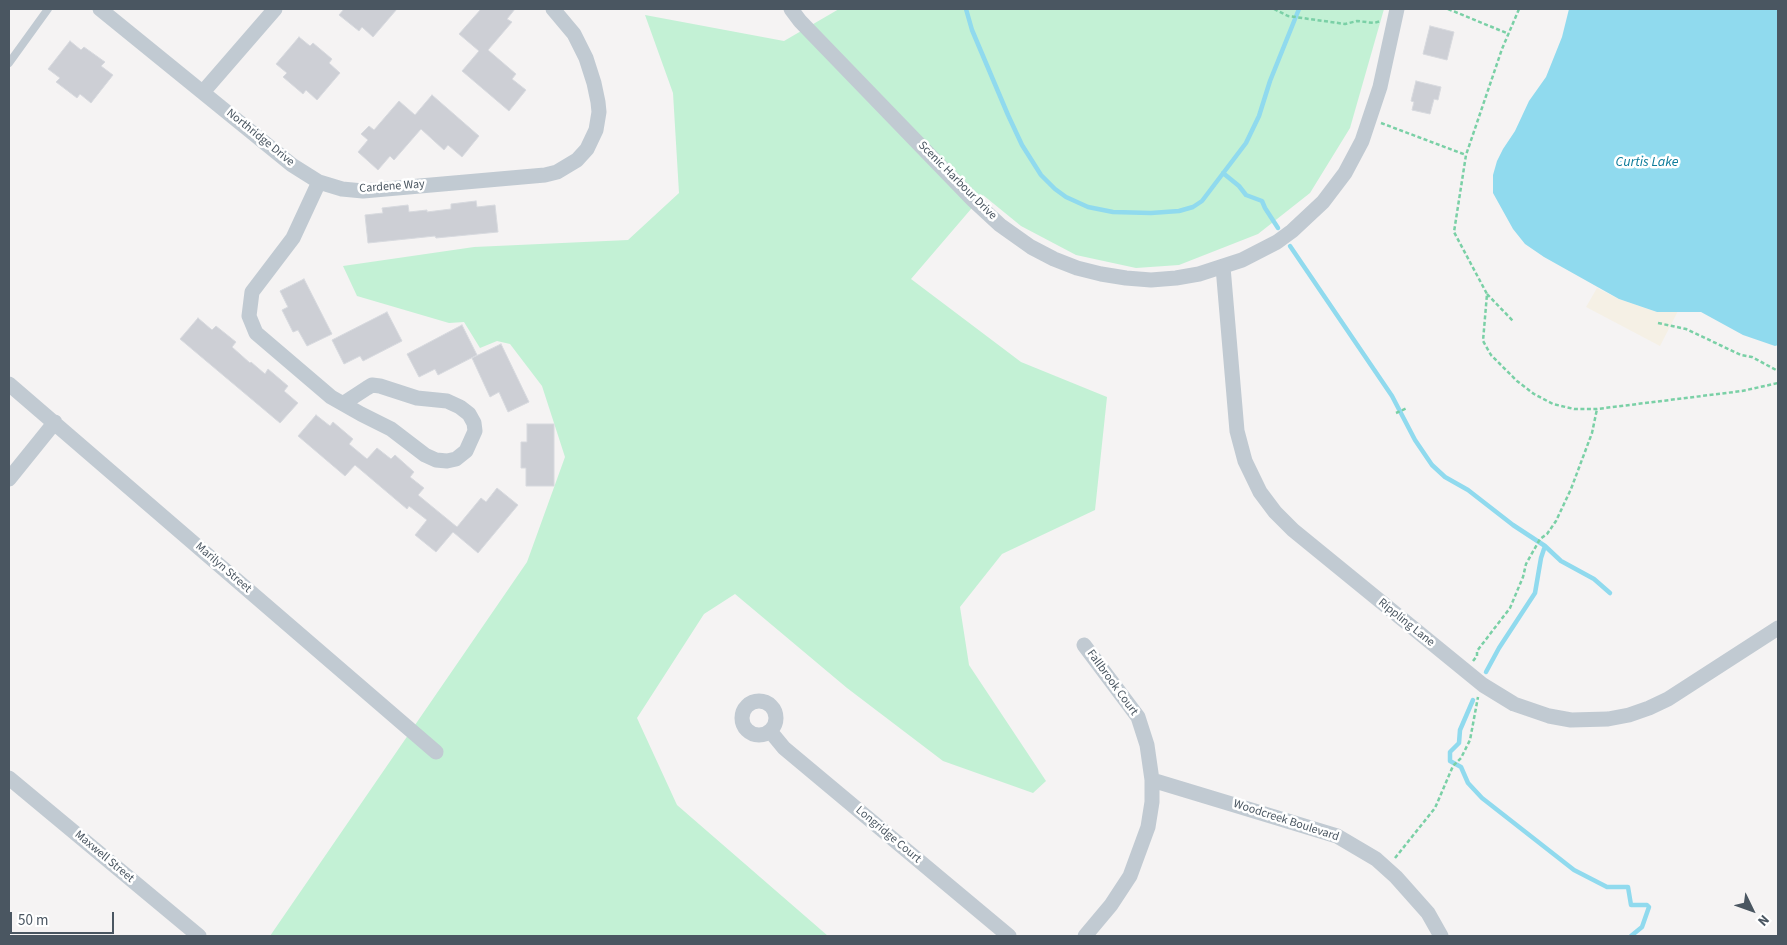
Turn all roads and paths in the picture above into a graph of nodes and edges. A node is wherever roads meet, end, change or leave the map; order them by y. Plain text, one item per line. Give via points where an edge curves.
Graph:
1 (48, 9) edge
2 (275, 9) edge
3 (553, 9) edge
4 (791, 9) edge
5 (1274, 9) edge
6 (1448, 9) edge
7 (1519, 9) edge
8 (105, 10) edge
9 (1391, 12) edge
10 (1509, 34) junction
11 (9, 63) edge
12 (204, 92) junction
13 (1370, 119) junction
14 (1466, 155) junction
15 (319, 182) junction
16 (1223, 267) junction
17 (1487, 294) junction
18 (1512, 322) dead end
19 (1658, 323) dead end
20 (1778, 371) edge
21 (9, 384) edge
22 (1778, 384) edge
23 (344, 403) junction
24 (1407, 408) dead end
25 (1597, 409) junction
26 (1396, 413) dead end
27 (55, 422) junction
28 (9, 479) edge
29 (1778, 628) edge
30 (1084, 645) dead end
31 (1474, 678) junction
32 (770, 730) dead end
33 (436, 752) dead end
34 (9, 778) edge
35 (1152, 780) junction
36 (1386, 868) junction
37 (200, 936) edge
38 (1009, 936) edge
39 (1085, 936) edge
40 (1441, 936) edge

1 - 11 lane
2 - 12 street
3 - 15 street, Cardene Way via 574,34 582,50 598,102 596,130 587,149 577,160 545,175 363,191
4 - 16 street, Scenic Harbour Drive via 973,200 1031,247 1077,268 1126,278 1176,278
5 - 9 path via 1288,16 1345,24 1383,21
6 - 10 path
7 - 10 path
8 - 12 street, Northridge Drive
9 - 13 street, Scenic Harbour Drive via 1380,87
10 - 14 path
12 - 15 street, Northridge Drive via 292,165
13 - 14 path
13 - 16 street, Scenic Harbour Drive via 1345,173 1306,220 1260,252
14 - 17 path via 1454,232
15 - 23 street via 293,238 252,292 249,316 256,333 331,397
16 - 31 street, Rippling Lane via 1237,431 1245,461 1260,492 1293,530
17 - 18 path
17 - 25 path via 1484,341 1496,361 1534,394 1554,404 1574,409
19 - 20 path via 1686,329
21 - 27 street, Marilyn Street
22 - 25 path
23 - 23 street via 391,429 425,456 436,460 447,461 461,456 475,432 469,414 460,407 380,386 372,385
24 - 26 path
25 - 31 path via 1592,433 1571,490 1556,521 1526,564 1510,608 1470,664
27 - 28 street
27 - 33 street, Marilyn Street
29 - 31 street, Rippling Lane via 1668,699 1636,713 1608,719 1571,720 1534,712
30 - 35 street, Fallbrook Court via 1138,718 1147,745
31 - 36 path via 1478,696 1470,740 1435,808
32 - 38 street, Longridge Court via 784,748
34 - 37 street, Maxwell Street
35 - 36 street, Woodcreek Boulevard via 1337,836
35 - 39 street, Fallbrook Court via 1148,827 1136,862 1121,891
36 - 40 street, Woodcreek Boulevard via 1428,913

